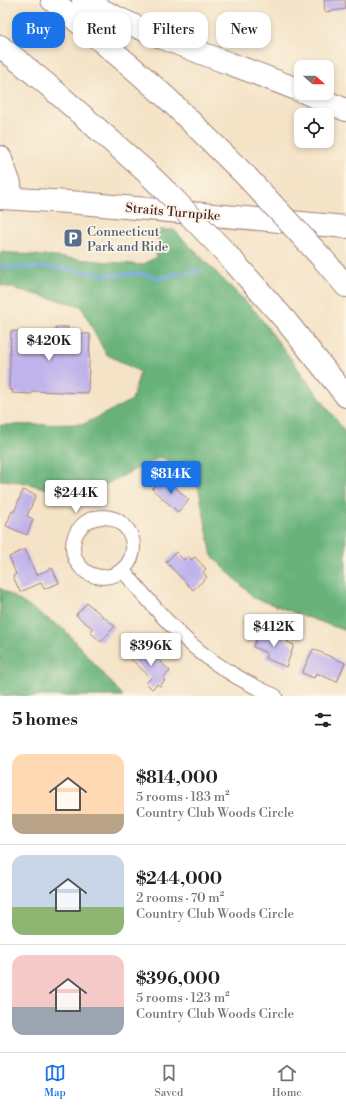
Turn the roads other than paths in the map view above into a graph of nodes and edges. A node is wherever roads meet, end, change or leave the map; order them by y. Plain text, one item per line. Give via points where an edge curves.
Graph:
1 (52, 0) edge
2 (83, 0) edge
3 (0, 46) edge
4 (294, 88) edge
5 (322, 100) edge
6 (346, 110) edge
7 (0, 157) edge
8 (5, 198) edge
9 (346, 227) edge
10 (346, 286) edge
11 (346, 396) edge
12 (122, 570) junction
13 (275, 696) edge

1 - 10 main road, bridge via 154,87 247,177
2 - 4 main road via 152,34
3 - 11 main road, bridge via 49,86 175,200 286,321
5 - 6 main road
7 - 8 main road via 9,180
8 - 9 main road, Straits Turnpike
12 - 12 street via 129,563 133,548 125,526 108,517 88,521 81,527 74,545 79,564 94,576 114,575
12 - 13 street via 191,644 236,676

